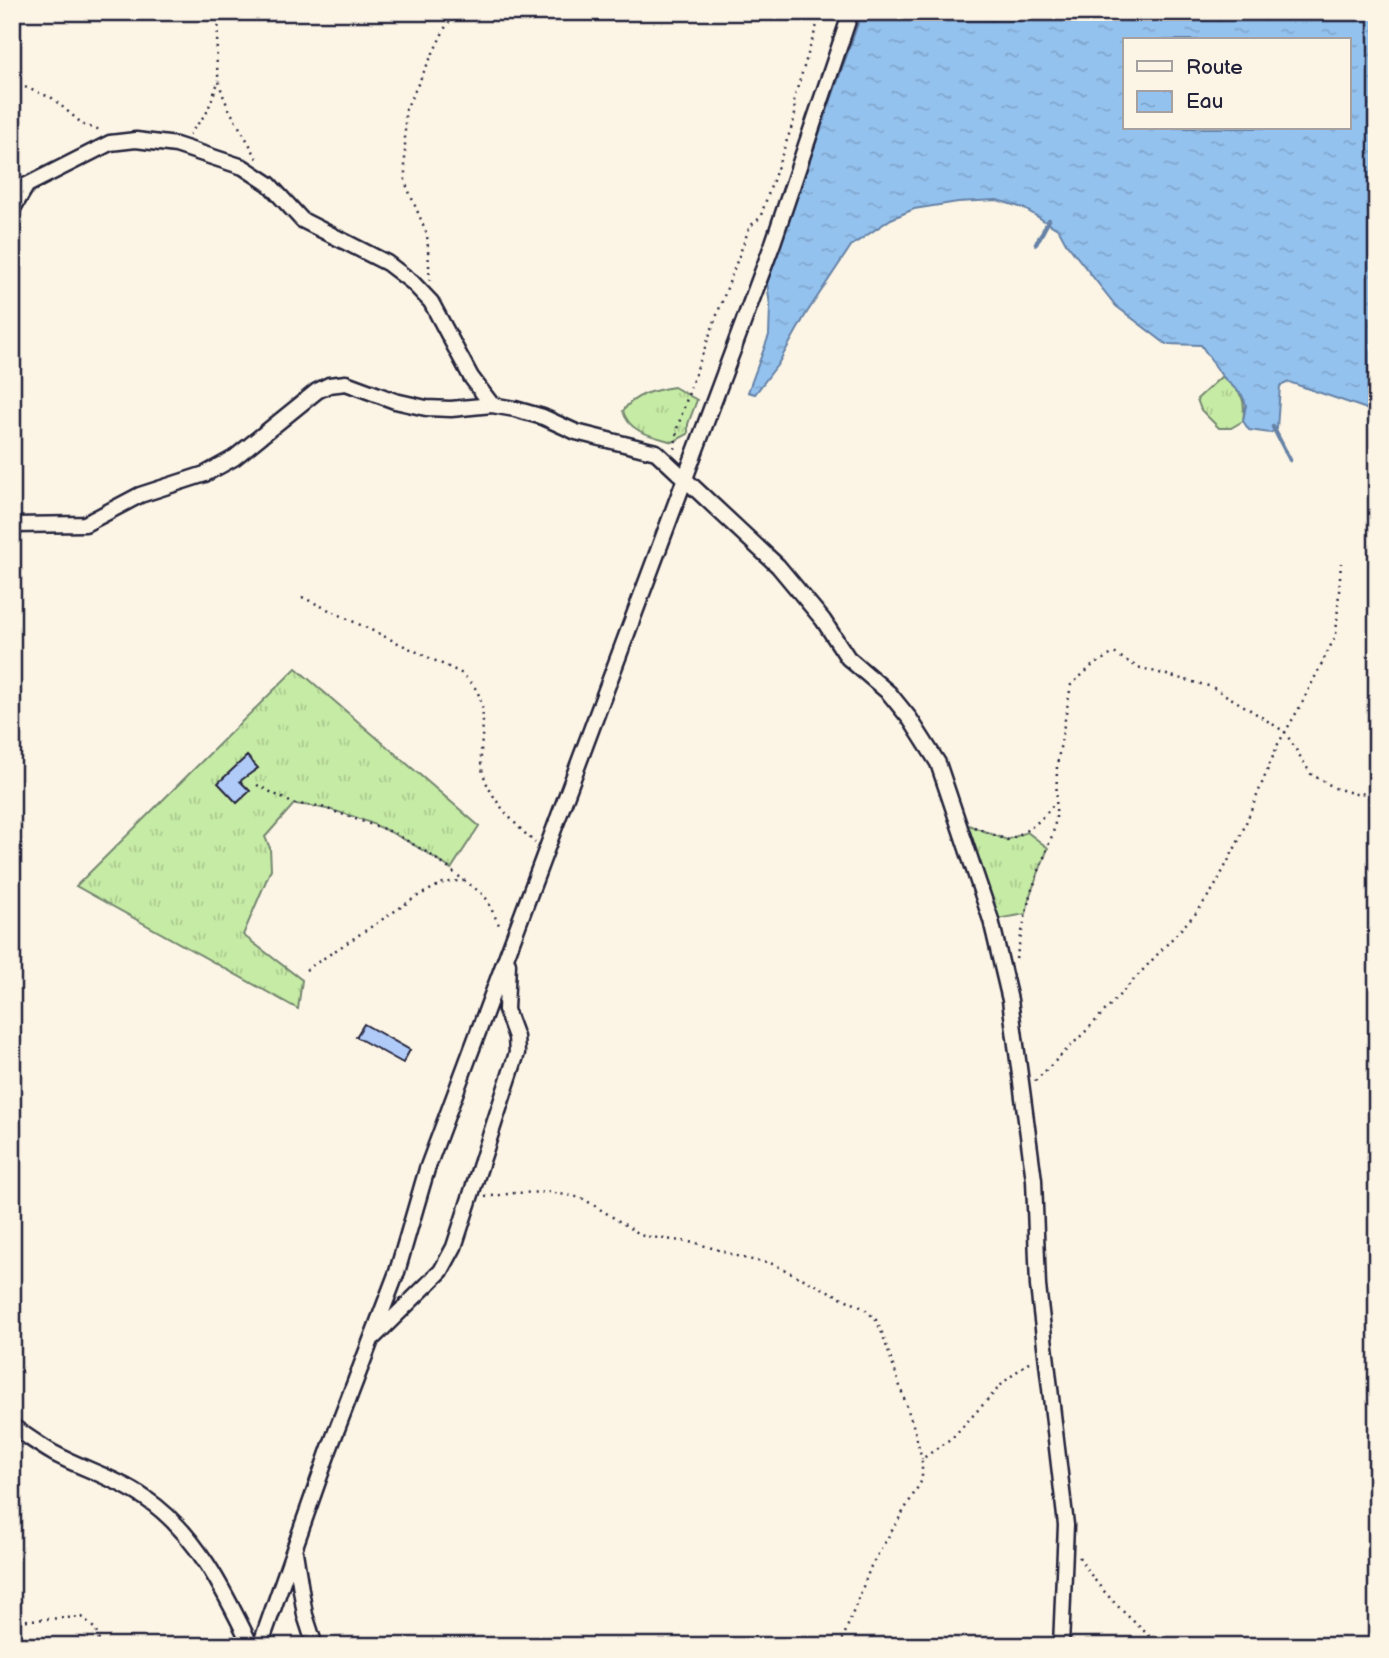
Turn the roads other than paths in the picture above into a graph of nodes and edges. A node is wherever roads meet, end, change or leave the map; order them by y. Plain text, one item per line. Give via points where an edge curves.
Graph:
1 (851, 12) edge
2 (12, 210) edge
3 (492, 405) junction
4 (685, 477) junction
5 (12, 525) edge
6 (509, 948) junction
7 (371, 1341) junction
8 (12, 1426) edge
9 (294, 1548) junction
10 (251, 1646) edge
11 (260, 1646) edge
12 (315, 1646) edge
13 (1062, 1646) edge

1 - 4 street via 773,243
2 - 3 street via 27,185 110,143 136,140 181,146 243,167 269,184 302,220 387,262 412,282 431,302 471,377
3 - 4 street via 656,452
3 - 5 street via 426,408 346,383 329,385 234,458 205,474 140,495 85,524
4 - 6 street
4 - 13 street via 778,566 848,658 889,693 910,719 938,763 991,920 1007,987 1034,1180 1038,1286 1063,1478
6 - 7 street via 427,1169
6 - 7 street via 506,1010 516,1037 516,1053 454,1247 441,1271
7 - 9 street
8 - 10 street via 164,1512 223,1587
9 - 11 street
9 - 12 street

